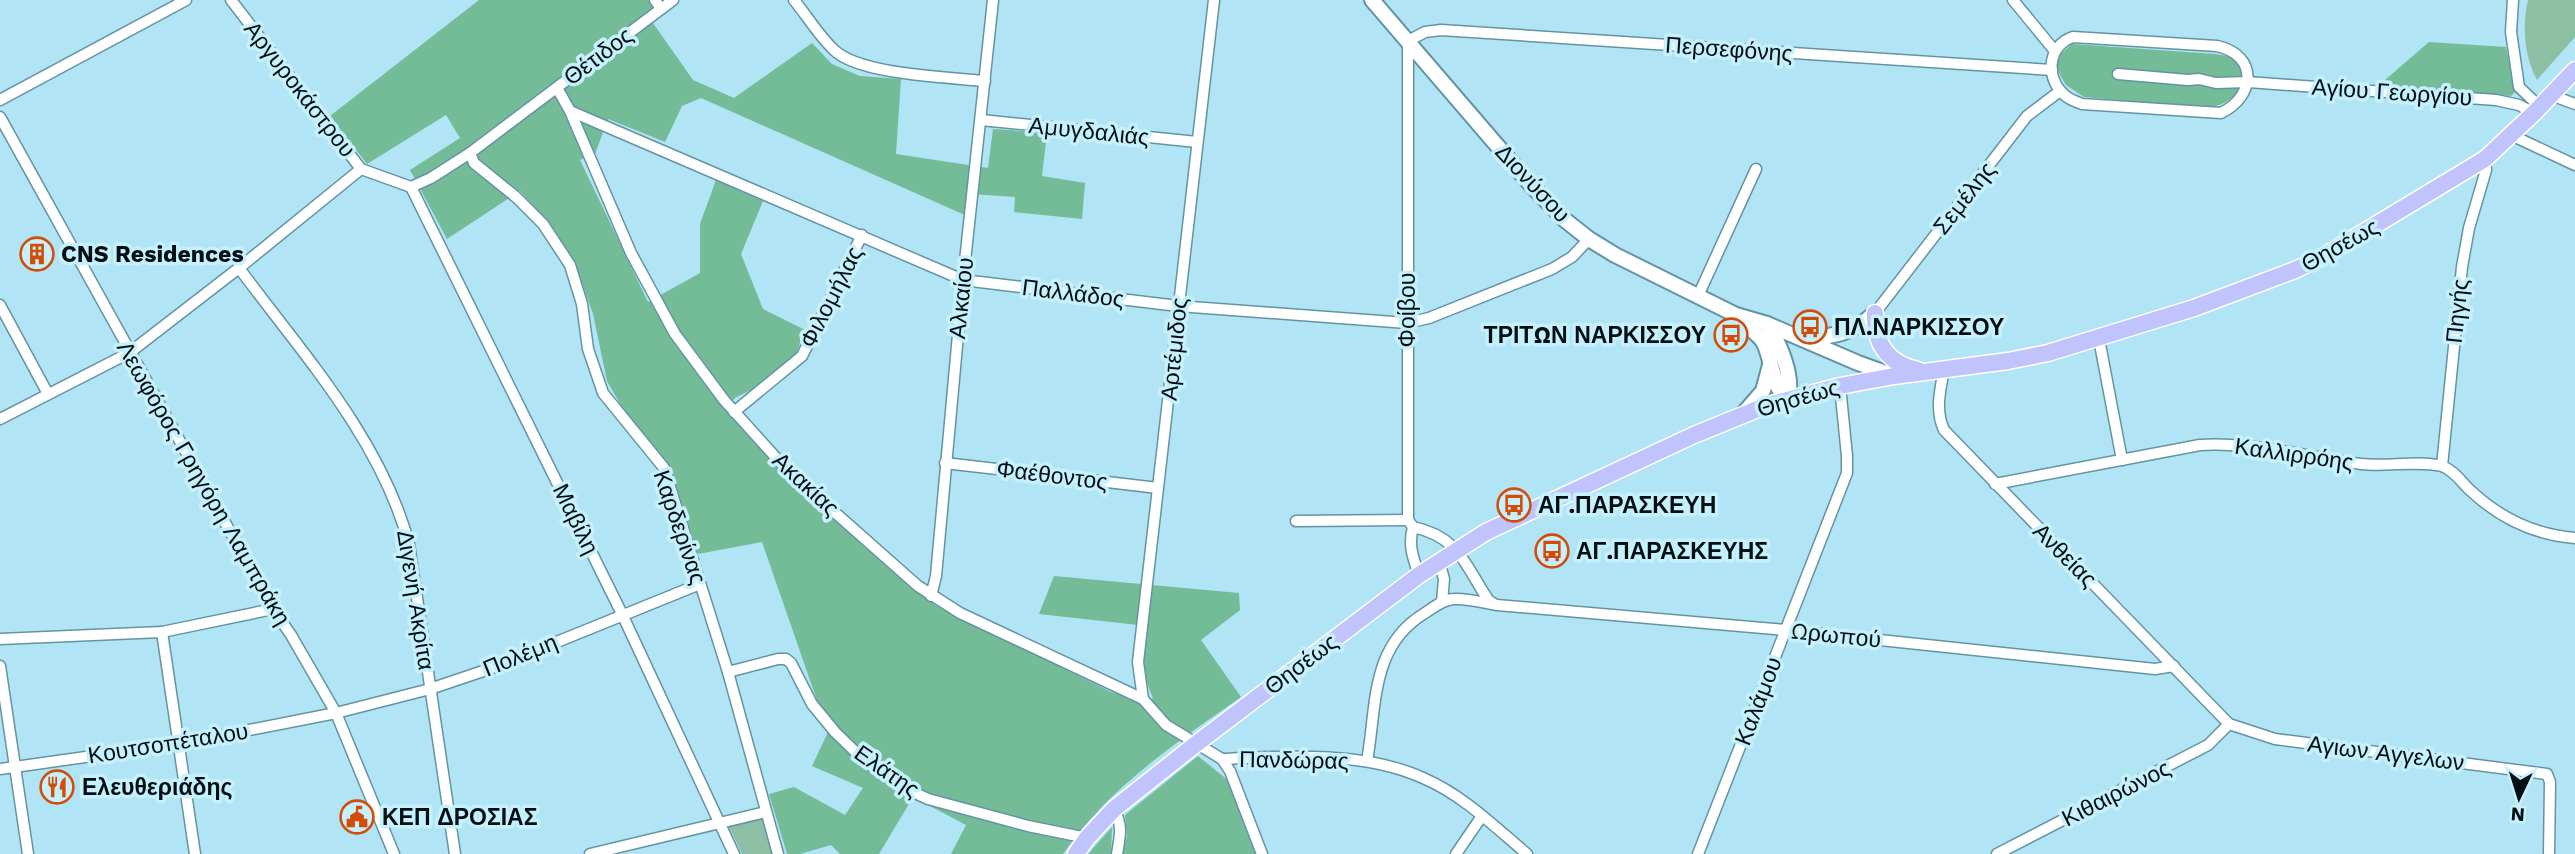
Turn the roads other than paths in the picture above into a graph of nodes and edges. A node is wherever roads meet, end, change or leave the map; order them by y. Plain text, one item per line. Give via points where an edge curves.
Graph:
1 (186, 0) edge
2 (231, 0) edge
3 (673, 0) edge
4 (794, 0) edge
5 (993, 0) edge
6 (1214, 0) edge
7 (1372, 0) edge
8 (2013, 0) edge
9 (2513, 0) edge
10 (658, 4) edge
11 (1408, 41) junction
12 (2054, 50) junction
13 (2052, 70) junction
14 (2575, 70) edge
15 (2118, 74) dead end
16 (985, 81) junction
17 (2248, 82) junction
18 (557, 88) junction
19 (2060, 91) junction
20 (0, 100) edge
21 (2575, 104) edge
22 (2541, 105) junction
23 (570, 111) junction
24 (0, 117) edge
25 (981, 120) junction
26 (2511, 135) junction
27 (1197, 142) junction
28 (470, 153) junction
29 (2485, 159) junction
30 (2575, 164) edge
31 (362, 169) junction
32 (1756, 169) dead end
33 (411, 187) junction
34 (862, 235) junction
35 (1589, 239) junction
36 (239, 268) junction
37 (963, 280) junction
38 (1698, 296) junction
39 (0, 305) edge
40 (1178, 306) junction
41 (1875, 313) junction
42 (1736, 315) junction
43 (1406, 323) junction
44 (1767, 324) junction
45 (1800, 337) junction
46 (2099, 339) junction
47 (129, 353) junction
48 (1771, 364) junction
49 (1944, 370) junction
50 (1927, 372) junction
51 (1894, 376) junction
52 (1840, 386) junction
53 (48, 394) junction
54 (1787, 399) junction
55 (734, 412) junction
56 (1743, 414) junction
57 (0, 419) edge
58 (2122, 460) junction
59 (945, 463) junction
60 (2442, 466) junction
61 (1995, 484) junction
62 (1158, 488) junction
63 (1296, 520) dead end
64 (1411, 524) junction
65 (2575, 538) edge
66 (1456, 550) junction
67 (1439, 561) junction
68 (1419, 575) junction
69 (700, 584) junction
70 (931, 596) junction
71 (1442, 602) junction
72 (1497, 605) junction
73 (273, 609) junction
74 (622, 614) junction
75 (1785, 630) junction
76 (162, 632) junction
77 (0, 639) edge
78 (0, 666) edge
79 (2174, 666) junction
80 (729, 672) junction
81 (430, 689) junction
82 (1143, 699) junction
83 (336, 713) junction
84 (2229, 724) junction
85 (178, 744) junction
86 (1196, 744) junction
87 (1222, 759) junction
88 (1367, 761) junction
89 (15, 766) junction
90 (0, 769) edge
91 (1114, 809) junction
92 (766, 812) junction
93 (1482, 816) junction
94 (720, 823) junction
95 (1087, 838) junction
96 (28, 854) edge
97 (195, 854) edge
98 (394, 854) edge
99 (455, 854) edge
100 (590, 854) edge
101 (734, 854) edge
102 (778, 854) edge
103 (1076, 854) edge
104 (1117, 854) edge
105 (1262, 854) edge
106 (1456, 854) edge
107 (1527, 854) edge
108 (1698, 854) edge
109 (1997, 854) edge
110 (2549, 854) edge

1 - 20 street
2 - 31 street, Αργυροκάστρου
3 - 10 street, Θέτιδος
4 - 16 street via 835,51 852,62
5 - 16 street, Αλκαίου
6 - 27 street, Αρτέμιδος
7 - 11 main road, Διονύσου
8 - 12 street
9 - 22 street via 2511,32 2519,87
10 - 18 street, Θέτιδος
11 - 13 street, Περσεφόνης via 1441,30
11 - 35 main road, Διονύσου via 1531,185
11 - 43 street, Φοίβου
12 - 13 street
12 - 17 street via 2073,37 2217,46 2242,58
13 - 19 street
14 - 22 main road, Θησέως
15 - 17 street, Αγίου Γεωργίου
16 - 25 street, Αλκαίου
17 - 19 street via 2242,97 2221,113 2082,104
17 - 22 street, Αγίου Γεωργίου
18 - 23 street, Ακακίας
18 - 28 street
19 - 41 street, Σεμέλης via 2027,116
21 - 22 street, Αγίου Γεωργίου
22 - 26 main road, Θησέως
23 - 34 street, Παλλάδος
23 - 55 street, Ακακίας via 631,253 675,334
24 - 47 street, Λεωφόρος Γρηγόρη Λαμπράκη
25 - 27 street, Αμυγδαλιάς
25 - 37 street, Αλκαίου
26 - 29 main road, Θησέως
26 - 30 street
27 - 40 street, Αρτέμιδος
28 - 33 street
28 - 69 street, Καρδερίνας via 474,163 543,224 570,265 582,304 588,349 603,393 664,468
29 - 46 main road, Θησέως via 2295,270
29 - 60 street, Πηγής via 2462,267
31 - 33 street, Αργυροκάστρου
31 - 36 street
32 - 38 street
33 - 74 street, Μαβίλη
34 - 37 street, Παλλάδος
34 - 55 street, Φιλομήλας via 802,356
35 - 38 main road, Διονύσου
35 - 43 street, Παλλάδος via 1552,269
36 - 47 street
36 - 81 street, Διγενή Ακρίτα via 342,407 373,455 404,523
37 - 40 street, Παλλάδος
37 - 59 street, Αλκαίου
38 - 42 main road, Διονύσου
39 - 53 street
40 - 43 street, Παλλάδος
40 - 62 street, Αρτέμιδος
41 - 45 main road via 1839,335
41 - 50 main road via 1882,349 1900,364
42 - 44 main road, Διονύσου
42 - 48 main road, Διονύσου via 1762,340
43 - 64 street, Φοίβου
44 - 45 main road, Διονύσου
44 - 54 main road via 1780,346 1791,389
45 - 51 main road, Διονύσου
46 - 49 main road, Θησέως via 2008,361
46 - 58 street
47 - 53 street
47 - 73 street, Λεωφόρος Γρηγόρη Λαμπράκη
48 - 54 main road, Διονύσου via 1778,391
48 - 56 main road via 1763,391
49 - 50 main road, Θησέως
49 - 61 street, Ανθείας via 1939,419
50 - 51 main road, Θησέως
51 - 52 main road, Θησέως
52 - 54 main road, Θησέως
52 - 75 street, Καλάμου via 1847,473
53 - 57 street
54 - 56 main road, Θησέως
55 - 70 street, Ακακίας via 789,471
56 - 66 main road, Θησέως via 1515,517
58 - 60 street, Καλλιρρόης via 2224,444 2362,464
58 - 61 street, Καλλιρρόης
59 - 62 street, Φαέθοντος
59 - 70 street, Αλκαίου
60 - 65 street via 2521,525
61 - 79 street, Ανθείας
62 - 82 street, Αρτέμιδος via 1138,662
63 - 64 street
64 - 66 street via 1436,533
64 - 68 street, Φοίβου via 1410,550
66 - 67 main road, Θησέως
66 - 72 street via 1489,601
67 - 68 main road, Θησέως
67 - 71 street via 1444,579
68 - 86 main road, Θησέως
69 - 74 street, Πολέμη
69 - 80 street, Καρδερίνας
70 - 82 street, Ακακίας
71 - 72 street, Ωρωπού via 1454,598
71 - 88 street, Πανδώρας via 1397,636 1380,668
72 - 75 street, Ωρωπού
73 - 76 street
73 - 83 street, Λεωφόρος Γρηγόρη Λαμπράκη
74 - 81 street, Πολέμη
74 - 94 street, Μαβίλη
75 - 79 street, Ωρωπού via 2155,669
75 - 108 street, Καλάμου
76 - 77 street
76 - 85 street
78 - 89 street
79 - 84 street, Ανθείας
80 - 92 street, Καρδερίνας
80 - 95 street, Ελάτης via 786,659 835,732 867,763 902,787 928,799
81 - 83 street, Πολέμη
81 - 99 street, Διγενή Ακρίτα
82 - 86 street, Ακακίας via 1166,725
83 - 85 street, Κουτσοπέταλου
83 - 98 street, Λεωφόρος Γρηγόρη Λαμπράκη
84 - 109 street, Κιθαιρώνος via 2208,745
84 - 110 street, Αγιων Αγγελων via 2275,739 2547,774
85 - 89 street, Κουτσοπέταλου
85 - 97 street
86 - 87 street, Ακακίας
86 - 91 main road, Θησέως
87 - 88 street, Πανδώρας via 1292,756
87 - 105 street
88 - 93 street, Πανδώρας via 1423,777
89 - 90 street, Κουτσοπέταλου
89 - 96 street
91 - 95 main road, Θησέως
91 - 104 street via 1121,822
92 - 94 street
92 - 102 street, Καρδερίνας
93 - 106 street
93 - 107 street, Πανδώρας
94 - 100 street
94 - 101 street, Μαβίλη
95 - 103 main road, Θησέως

